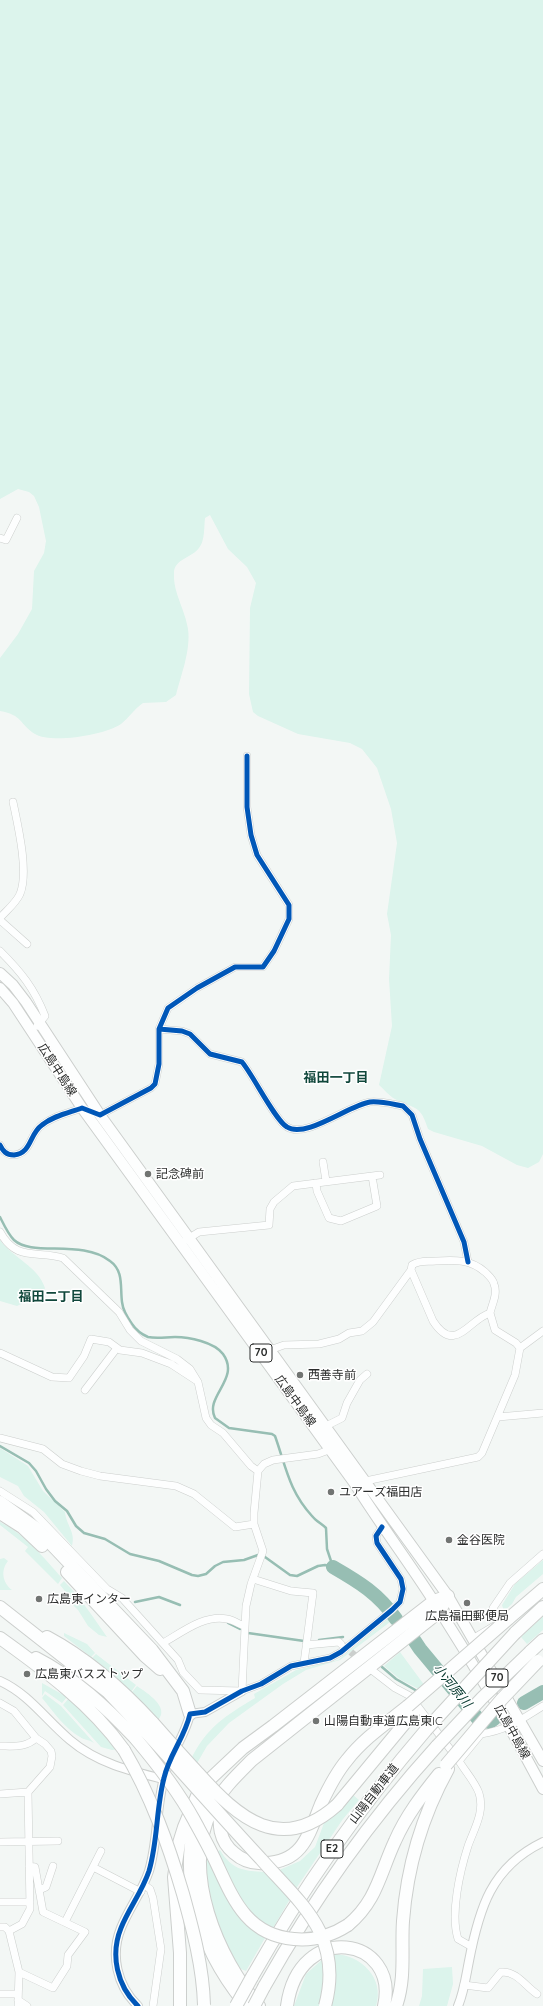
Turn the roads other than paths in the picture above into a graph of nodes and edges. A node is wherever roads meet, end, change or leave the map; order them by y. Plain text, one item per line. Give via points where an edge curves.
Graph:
1 (16, 518) dead end
2 (0, 538) edge
3 (247, 756) dead end
4 (13, 802) dead end
5 (0, 919) edge
6 (27, 944) dead end
7 (0, 951) edge
8 (0, 973) edge
9 (0, 988) edge
10 (40, 1024) junction
11 (159, 1029) junction
12 (31, 1031) junction
13 (82, 1108) junction
14 (100, 1115) junction
15 (91, 1121) junction
16 (0, 1145) edge
17 (323, 1162) dead end
18 (326, 1181) junction
19 (316, 1183) junction
20 (0, 1232) edge
21 (185, 1241) junction
22 (468, 1262) junction
23 (411, 1270) junction
24 (490, 1313) junction
25 (543, 1331) edge
26 (117, 1348) junction
27 (520, 1348) junction
28 (271, 1349) junction
29 (0, 1354) edge
30 (262, 1355) junction
31 (367, 1374) dead end
32 (198, 1382) junction
33 (85, 1390) dead end
34 (543, 1414) edge
35 (498, 1417) junction
36 (326, 1426) junction
37 (0, 1438) edge
38 (335, 1448) junction
39 (258, 1471) junction
40 (360, 1483) junction
41 (0, 1491) edge
42 (0, 1502) edge
43 (0, 1513) edge
44 (254, 1524) junction
45 (382, 1527) junction
46 (543, 1554) edge
47 (253, 1579) junction
48 (543, 1589) edge
49 (448, 1596) junction
50 (436, 1606) junction
51 (0, 1607) edge
52 (543, 1607) edge
53 (244, 1626) junction
54 (474, 1638) junction
55 (543, 1640) edge
56 (3, 1641) edge
57 (163, 1643) junction
58 (341, 1644) tunnel mouth
59 (306, 1646) junction
60 (541, 1659) edge
61 (304, 1663) junction
62 (373, 1671) tunnel mouth
63 (0, 1681) edge
64 (177, 1684) junction
65 (242, 1691) junction
66 (0, 1703) edge
67 (543, 1706) edge
68 (411, 1709) junction
69 (190, 1714) junction
70 (521, 1720) junction
71 (149, 1727) junction
72 (511, 1727) junction
73 (36, 1738) junction
74 (0, 1746) edge
75 (543, 1761) edge
76 (459, 1762) junction
77 (222, 1766) junction
78 (447, 1767) junction
79 (163, 1779) junction
80 (228, 1785) junction
81 (543, 1789) edge
82 (28, 1792) junction
83 (0, 1794) edge
84 (58, 1841) dead end
85 (0, 1842) edge
86 (29, 1842) junction
87 (543, 1842) edge
88 (101, 1851) dead end
89 (29, 1866) junction
90 (53, 1866) dead end
91 (93, 1867) junction
92 (142, 1888) junction
93 (39, 1890) junction
94 (0, 1902) edge
95 (30, 1902) junction
96 (65, 1922) junction
97 (0, 1927) edge
98 (9, 1931) junction
99 (472, 1947) junction
100 (19, 1972) junction
101 (464, 1985) junction
102 (0, 1994) edge
103 (537, 1994) dead end
104 (18, 2000) edge
105 (287, 2003) edge
106 (204, 2005) edge
107 (27, 2006) edge
108 (138, 2006) edge
109 (153, 2006) edge
110 (180, 2006) edge
111 (236, 2006) edge
112 (247, 2006) edge
113 (254, 2006) edge
114 (259, 2006) edge
115 (325, 2006) edge
116 (384, 2006) edge
117 (396, 2006) edge
118 (458, 2006) edge

1 - 2 street via 6,540
3 - 11 street via 247,807 251,835 257,855 289,905 289,919 274,951 263,966 235,967 197,988 168,1008
4 - 5 street via 22,849 21,888 16,900
5 - 6 street
7 - 10 street via 27,980 38,1000 45,1016
8 - 10 main road, 広島中島線 / 70 via 13,985
9 - 12 main road, 広島中島線 / 70
10 - 12 street
10 - 14 main road, 広島中島線 / 70
11 - 14 street via 159,1064 155,1084
11 - 22 street via 190,1034 210,1054 242,1062 277,1115 291,1129 312,1127 369,1102 403,1106 412,1115 464,1242
12 - 13 main road, 広島中島線 / 70
13 - 14 street
13 - 15 main road, 広島中島線 / 70
13 - 16 street via 40,1126 25,1152 11,1155 4,1152
14 - 15 street
14 - 21 main road, 広島中島線 / 70
15 - 21 main road, 広島中島線 / 70
17 - 18 street
18 - 19 street
18 - 19 street via 376,1175 377,1206 341,1221 329,1218
19 - 21 street via 293,1186 284,1192 270,1209 269,1225 199,1232
20 - 32 street via 11,1247 25,1254 63,1258 119,1312 130,1330 141,1341 177,1359 190,1369
21 - 28 main road, 広島中島線 / 70
21 - 30 main road, 広島中島線 / 70
22 - 23 street via 419,1261 412,1265
22 - 24 street via 491,1278 495,1285 495,1304
23 - 24 street via 433,1320 438,1328 447,1334 456,1336
23 - 28 street via 373,1322 365,1329 320,1344 284,1345
24 - 27 street via 494,1330
25 - 27 street
26 - 29 street via 109,1342 91,1339 75,1372 69,1378 52,1377
26 - 32 street via 142,1353 171,1364
26 - 33 street
27 - 35 street via 516,1375
28 - 30 street
28 - 36 main road, 広島中島線 / 70
30 - 38 main road, 広島中島線 / 70
31 - 36 street via 360,1380 342,1418
32 - 39 street via 208,1422 223,1433
34 - 35 street
35 - 40 street via 482,1453 478,1456
36 - 38 main road, 広島中島線 / 70
37 - 44 street via 43,1449 62,1464 81,1471 176,1486 194,1494 235,1528
38 - 39 street via 318,1454 278,1459 264,1464
38 - 40 main road, 広島中島線 / 70
39 - 44 street
40 - 45 main road, 広島中島線 / 70
40 - 49 main road, 広島中島線 / 70
41 - 57 street via 33,1512 107,1589 122,1598
42 - 64 highway via 24,1518 47,1539 152,1650
43 - 64 highway via 33,1536 145,1656
44 - 47 street via 263,1551
45 - 50 main road, 広島中島線 / 70
45 - 61 street via 376,1536 377,1543 401,1579 403,1589 400,1602 340,1652 330,1658
46 - 54 street via 510,1583 493,1608 501,1622
47 - 53 street
47 - 59 street via 292,1591 313,1593
48 - 68 highway, bridge via 472,1650
49 - 50 highway
49 - 54 main road, 広島中島線 / 70
50 - 72 main road, 広島中島線 / 70
50 - 77 highway
50 - 80 highway via 252,1760
51 - 71 highway
52 - 111 highway, 山陽自動車道 / E2, bridge via 515,1633 393,1768 330,1851
53 - 57 street via 219,1618 197,1623
53 - 65 street
54 - 70 main road, 広島中島線 / 70
55 - 113 highway, 山陽自動車道 / E2, bridge via 482,1698 403,1783 343,1861 305,1917
56 - 78 highway, bridge via 65,1675 94,1698 136,1739 160,1767 182,1799 204,1838 232,1898 248,1919 268,1933 289,1939 327,1937 348,1925 364,1910 404,1822
56 - 106 highway, bridge via 77,1697 124,1750 150,1800 175,1870 203,1977
57 - 65 street via 178,1660 183,1672 200,1690
58 - 59 street via 339,1642
59 - 61 street
60 - 78 highway, bridge via 467,1740
61 - 65 street via 290,1666 261,1684
62 - 76 street via 410,1696
63 - 79 street via 27,1697 60,1731 83,1750 115,1766
64 - 69 highway via 187,1699
65 - 69 street via 205,1712
66 - 73 street via 14,1711
67 - 70 street
68 - 71 highway, bridge via 337,1805 320,1818 300,1827 275,1828 250,1821 239,1814
68 - 80 highway via 368,1737 346,1760 328,1788 305,1841 284,1860 274,1863 251,1862 234,1853 227,1845 219,1827 219,1816
69 - 79 street
70 - 72 street
70 - 75 main road, 広島中島線 / 70
71 - 115 highway, bridge via 312,1919 324,1943 330,1966
72 - 76 street via 481,1734
72 - 81 main road, 広島中島線 / 70
73 - 74 street via 28,1745
73 - 82 street via 49,1747 52,1761 50,1767
76 - 99 street via 478,1792 481,1805 460,1881 455,1929 458,1939
77 - 110 highway via 208,1781 190,1809 176,1860
77 - 112 highway via 203,1799 194,1826 190,1856 191,1886 209,1947 224,1976
78 - 117 highway via 425,1818 410,1868 403,1920 402,1983
79 - 92 street via 154,1849
80 - 114 highway via 211,1810 204,1831 201,1846 201,1878 210,1917 223,1953 240,1982
82 - 83 street
82 - 86 street
84 - 86 street
85 - 86 street
86 - 89 street
87 - 99 street via 520,1856 493,1884 479,1916
88 - 91 street
89 - 93 street via 35,1866
89 - 95 street
90 - 93 street via 46,1887
91 - 92 street
91 - 96 street
92 - 108 street via 121,1928 116,1949 121,1982
92 - 109 street via 150,1889 154,1898 161,1948
93 - 96 street via 44,1912
94 - 95 street
95 - 98 street via 30,1909 22,1924
96 - 100 street via 85,1932 68,1954 67,1966 53,1988
97 - 98 street via 5,1927
98 - 100 street
99 - 101 street
100 - 104 street
101 - 103 street via 488,1988 501,1972 505,1972 514,1974
101 - 118 street
102 - 104 street
104 - 107 street
105 - 116 highway via 295,1976 301,1966 318,1953 338,1947 361,1952 378,1966 386,1986

